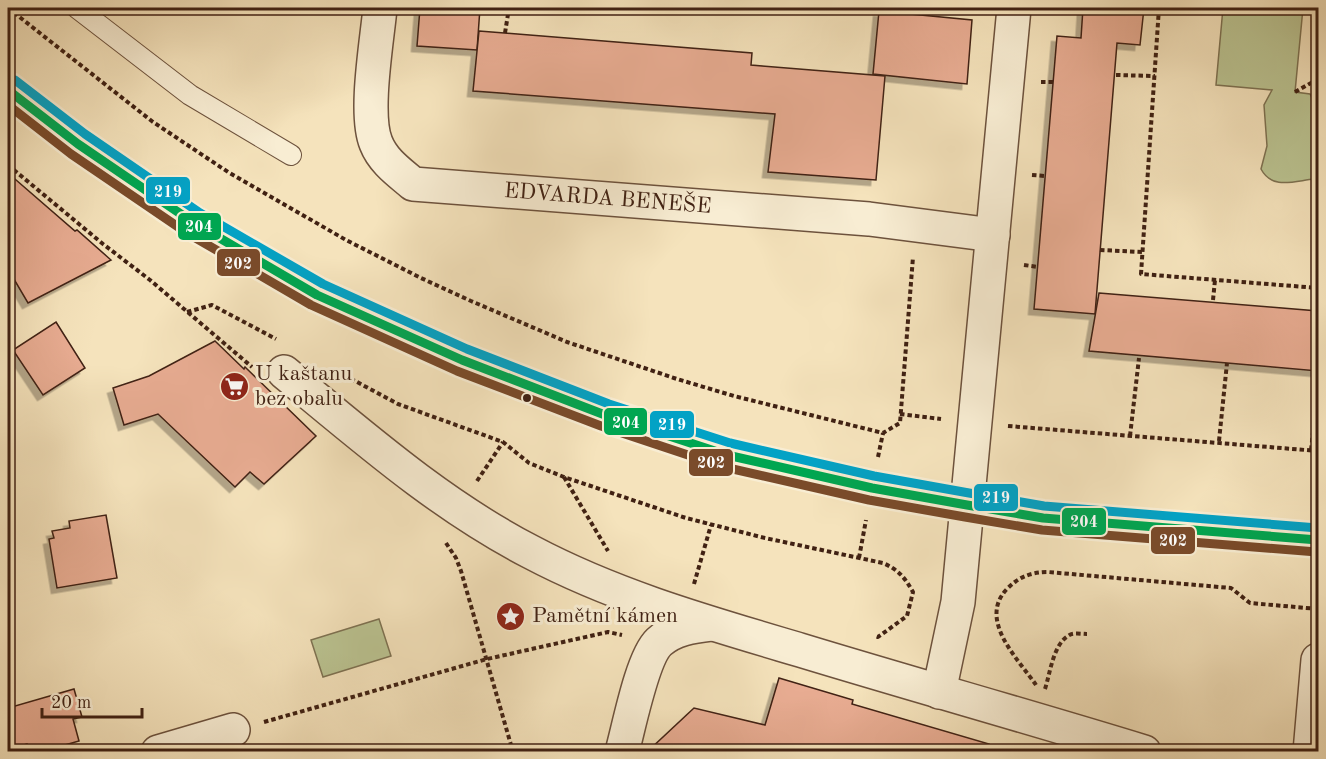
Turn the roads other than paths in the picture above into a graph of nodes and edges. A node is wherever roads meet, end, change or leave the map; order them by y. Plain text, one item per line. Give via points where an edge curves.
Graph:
1 (77, 8) edge
2 (380, 8) edge
3 (1014, 8) edge
4 (8, 90) edge
5 (291, 155) dead end
6 (993, 236) junction
7 (285, 358) road end
8 (967, 505) junction
9 (1318, 540) edge
10 (711, 624) junction
11 (1318, 660) edge
12 (939, 692) junction
13 (233, 730) road end
14 (1088, 743) edge
15 (158, 752) edge
16 (622, 752) edge
17 (1144, 752) edge
18 (1310, 752) edge

1 - 5 lane via 190,95
2 - 6 street, EDVARDA BENEŠE via 370,122 376,144 390,165 413,184 869,219
3 - 6 street
4 - 8 main road via 194,224 316,295 411,338 605,415 727,455
6 - 8 street
7 - 10 street via 409,474 459,509 531,553 584,578
8 - 9 main road via 1042,518
8 - 12 street via 958,602
10 - 12 street
10 - 16 street via 690,626 658,643 648,662
11 - 18 street
12 - 14 street
13 - 15 street
14 - 17 street

